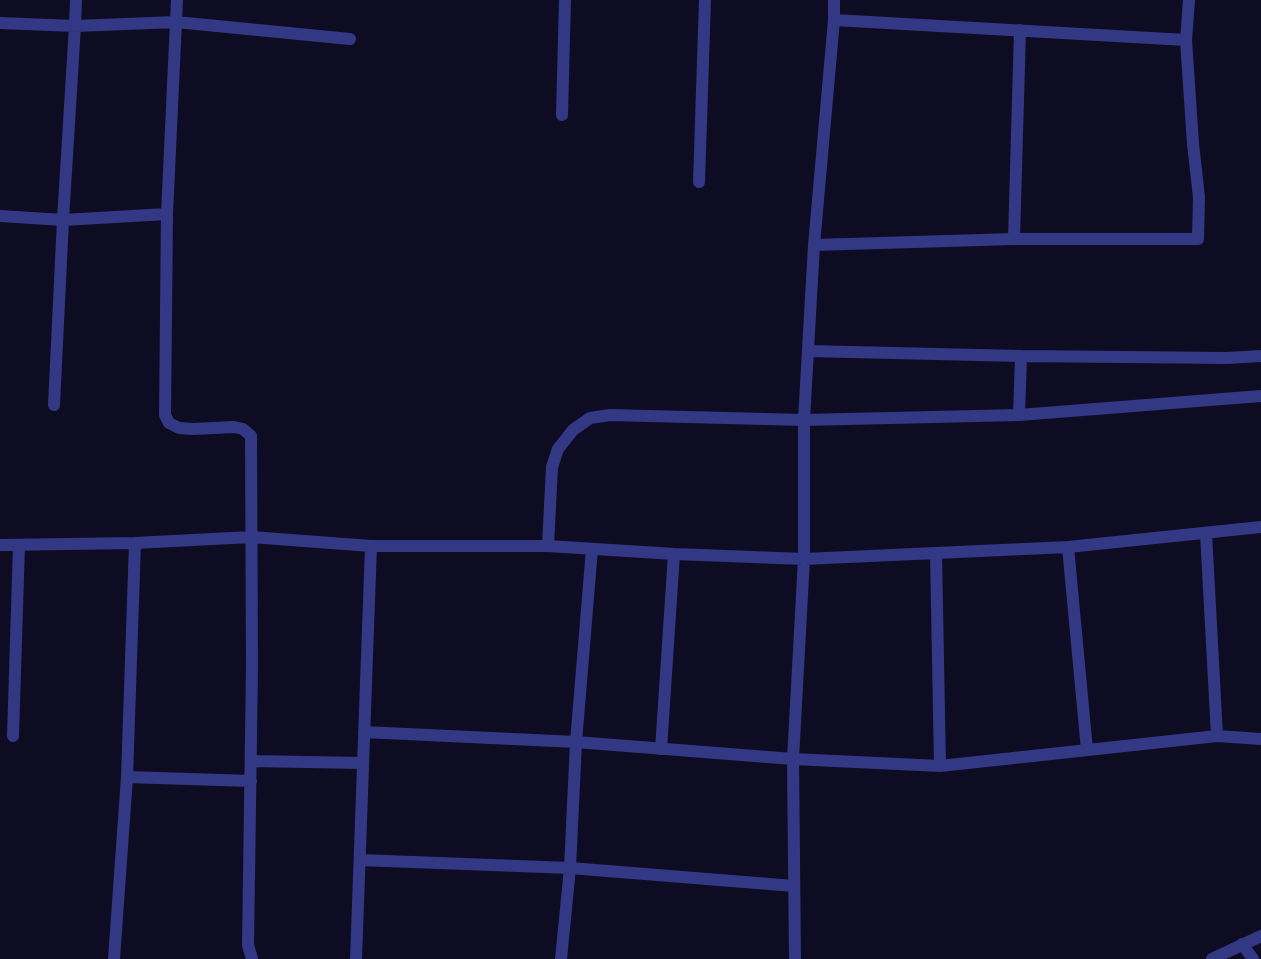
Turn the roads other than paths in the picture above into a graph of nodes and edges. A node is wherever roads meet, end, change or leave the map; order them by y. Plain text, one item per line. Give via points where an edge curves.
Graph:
1 (76, 0) edge
2 (177, 0) edge
3 (565, 0) edge
4 (705, 0) edge
5 (834, 0) edge
6 (1189, 0) edge
7 (834, 20) junction
8 (176, 22) junction
9 (0, 23) edge
10 (75, 26) junction
11 (1020, 30) junction
12 (350, 39) dead end
13 (1186, 40) junction
14 (562, 114) dead end
15 (699, 182) dead end
16 (167, 214) junction
17 (0, 216) edge
18 (63, 220) junction
19 (1014, 240) junction
20 (814, 245) junction
21 (808, 351) junction
22 (1021, 356) junction
23 (1261, 356) edge
24 (1261, 396) edge
25 (54, 405) dead end
26 (1019, 415) junction
27 (804, 420) junction
28 (1261, 527) edge
29 (1206, 533) junction
30 (251, 537) junction
31 (135, 543) junction
32 (0, 545) edge
33 (19, 545) junction
34 (371, 546) junction
35 (548, 546) junction
36 (1068, 547) junction
37 (592, 549) junction
38 (936, 553) junction
39 (674, 554) junction
40 (804, 559) junction
41 (364, 732) junction
42 (12, 736) dead end
43 (1217, 736) junction
44 (1261, 739) edge
45 (576, 742) junction
46 (661, 750) junction
47 (1086, 750) junction
48 (793, 760) junction
49 (251, 762) junction
50 (363, 764) junction
51 (940, 766) junction
52 (127, 777) junction
53 (251, 781) junction
54 (360, 860) junction
55 (570, 868) junction
56 (794, 886) junction
57 (1261, 936) edge
58 (1242, 944) junction
59 (114, 959) edge
60 (252, 959) edge
61 (356, 959) edge
62 (561, 959) edge
63 (795, 959) edge
64 (1212, 959) edge
65 (1253, 959) edge

1 - 10 street
2 - 8 street
3 - 14 street
4 - 15 street
5 - 7 street
6 - 13 street
7 - 11 street
7 - 20 street
8 - 10 street
8 - 12 street
8 - 16 street
9 - 10 street
10 - 18 street
11 - 13 street
11 - 19 street
13 - 19 street via 1199,197 1198,240
16 - 18 street
16 - 30 street via 165,415 169,423 179,428 234,427 251,436
17 - 18 street
18 - 25 street
19 - 20 street
20 - 21 street
21 - 22 street
21 - 27 street
22 - 23 street
22 - 26 street
24 - 26 street
26 - 27 street
27 - 35 street via 610,415 590,418 573,430 558,449 552,467
27 - 40 street
28 - 29 street
29 - 36 street
29 - 43 street
30 - 31 street
30 - 34 street
30 - 49 street
31 - 33 street
31 - 52 street
32 - 33 street
33 - 42 street
34 - 35 street
34 - 41 street
35 - 37 street
36 - 38 street
36 - 47 street
37 - 39 street
37 - 45 street
38 - 40 street
38 - 51 street
39 - 40 street
39 - 46 street
40 - 48 street
41 - 45 street
41 - 50 street
43 - 44 street
43 - 47 street
45 - 46 street
45 - 55 street
46 - 48 street
47 - 51 street
48 - 51 street
48 - 56 street
49 - 50 street
49 - 53 street
50 - 54 street
52 - 53 street
52 - 59 street
53 - 60 street via 248,945
54 - 55 street
54 - 61 street
55 - 56 street
55 - 62 street
56 - 63 street
57 - 58 street
58 - 64 street
58 - 65 street

